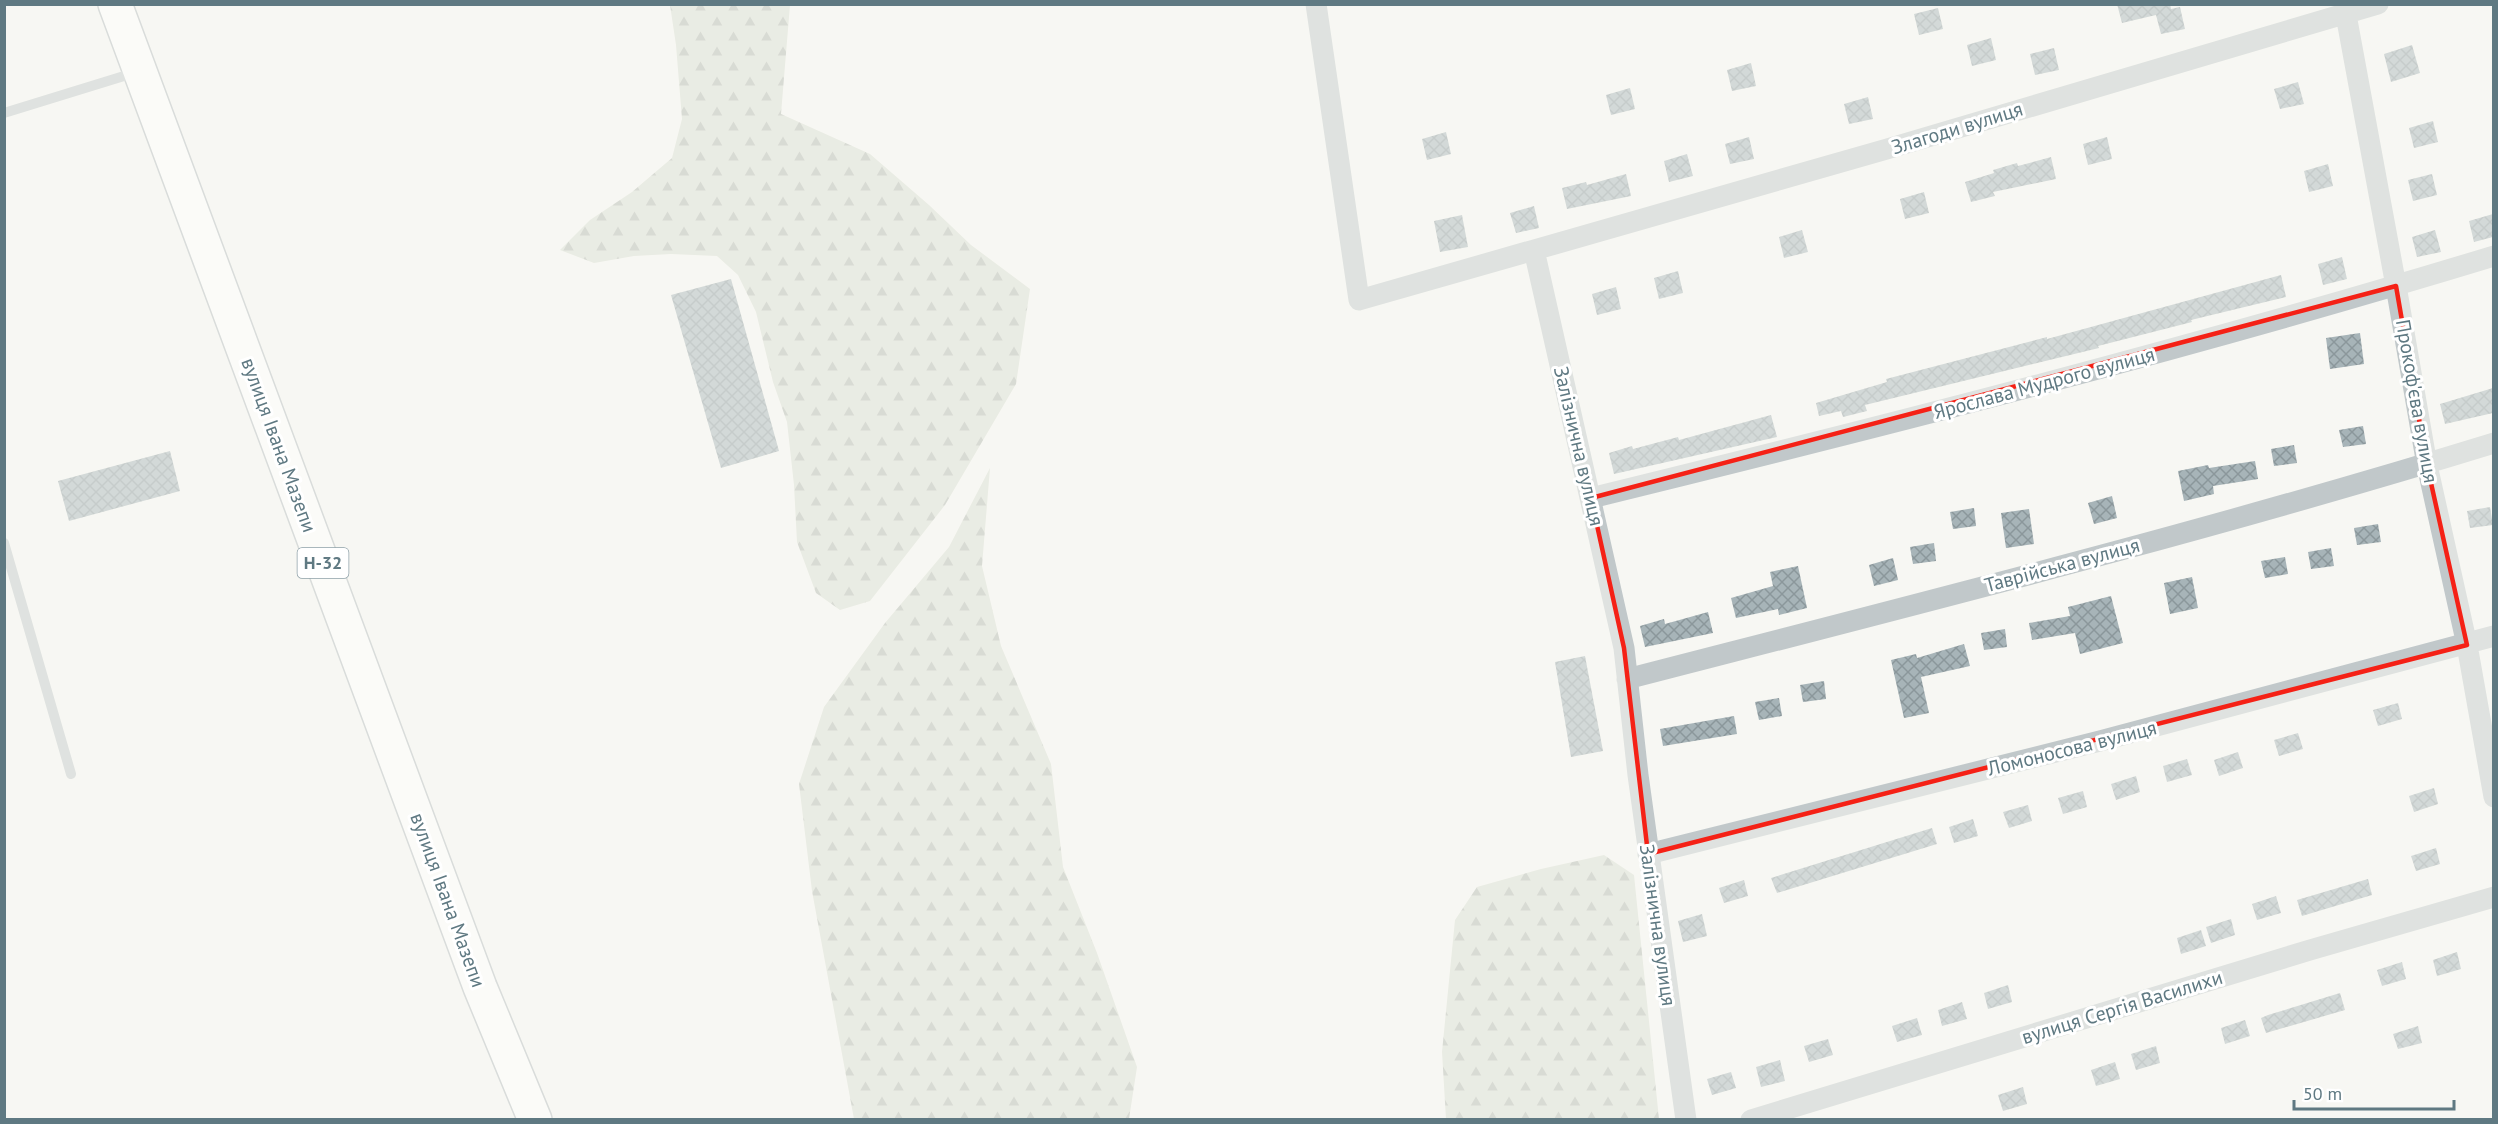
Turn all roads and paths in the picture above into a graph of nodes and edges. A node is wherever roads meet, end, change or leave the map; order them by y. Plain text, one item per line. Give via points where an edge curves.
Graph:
1 (115, 4) edge
2 (1316, 4) edge
3 (2378, 4) edge
4 (2345, 9) edge
5 (140, 71) junction
6 (4, 113) edge
7 (1534, 250) junction
8 (2493, 256) edge
9 (2396, 286) junction
10 (2493, 443) edge
11 (2426, 464) junction
12 (1590, 498) junction
13 (4, 543) edge
14 (2493, 636) edge
15 (2467, 645) junction
16 (1628, 679) junction
17 (71, 774) dead end
18 (2493, 797) edge
19 (1648, 854) junction
20 (2493, 897) edge
21 (535, 1119) edge
22 (1686, 1119) edge
23 (1751, 1119) edge

1 - 5 main road, вулиця Івана Мазепи / Н-32
2 - 7 street via 1359,300
3 - 4 street, Злагоди вулиця
4 - 7 street, Злагоди вулиця
4 - 9 street, Прокоф'єва вулиця
5 - 6 lane
5 - 21 main road, вулиця Івана Мазепи / Н-32 via 480,987
7 - 12 street, Залізнична вулиця
8 - 9 street, Ярослава Мудрого вулиця
9 - 11 street, Прокоф'єва вулиця
9 - 12 street, Ярослава Мудрого вулиця via 1876,428
10 - 11 street, Таврійська вулиця
11 - 15 street, Прокоф'єва вулиця
11 - 16 street, Таврійська вулиця via 1985,586
12 - 16 street, Залізнична вулиця
13 - 17 lane
14 - 15 street, Ломоносова вулиця
15 - 18 street, Прокоф'єва вулиця
15 - 19 street, Ломоносова вулиця
16 - 19 street, Залізнична вулиця
19 - 22 street, Залізнична вулиця
20 - 23 street, вулиця Сергія Василихи

